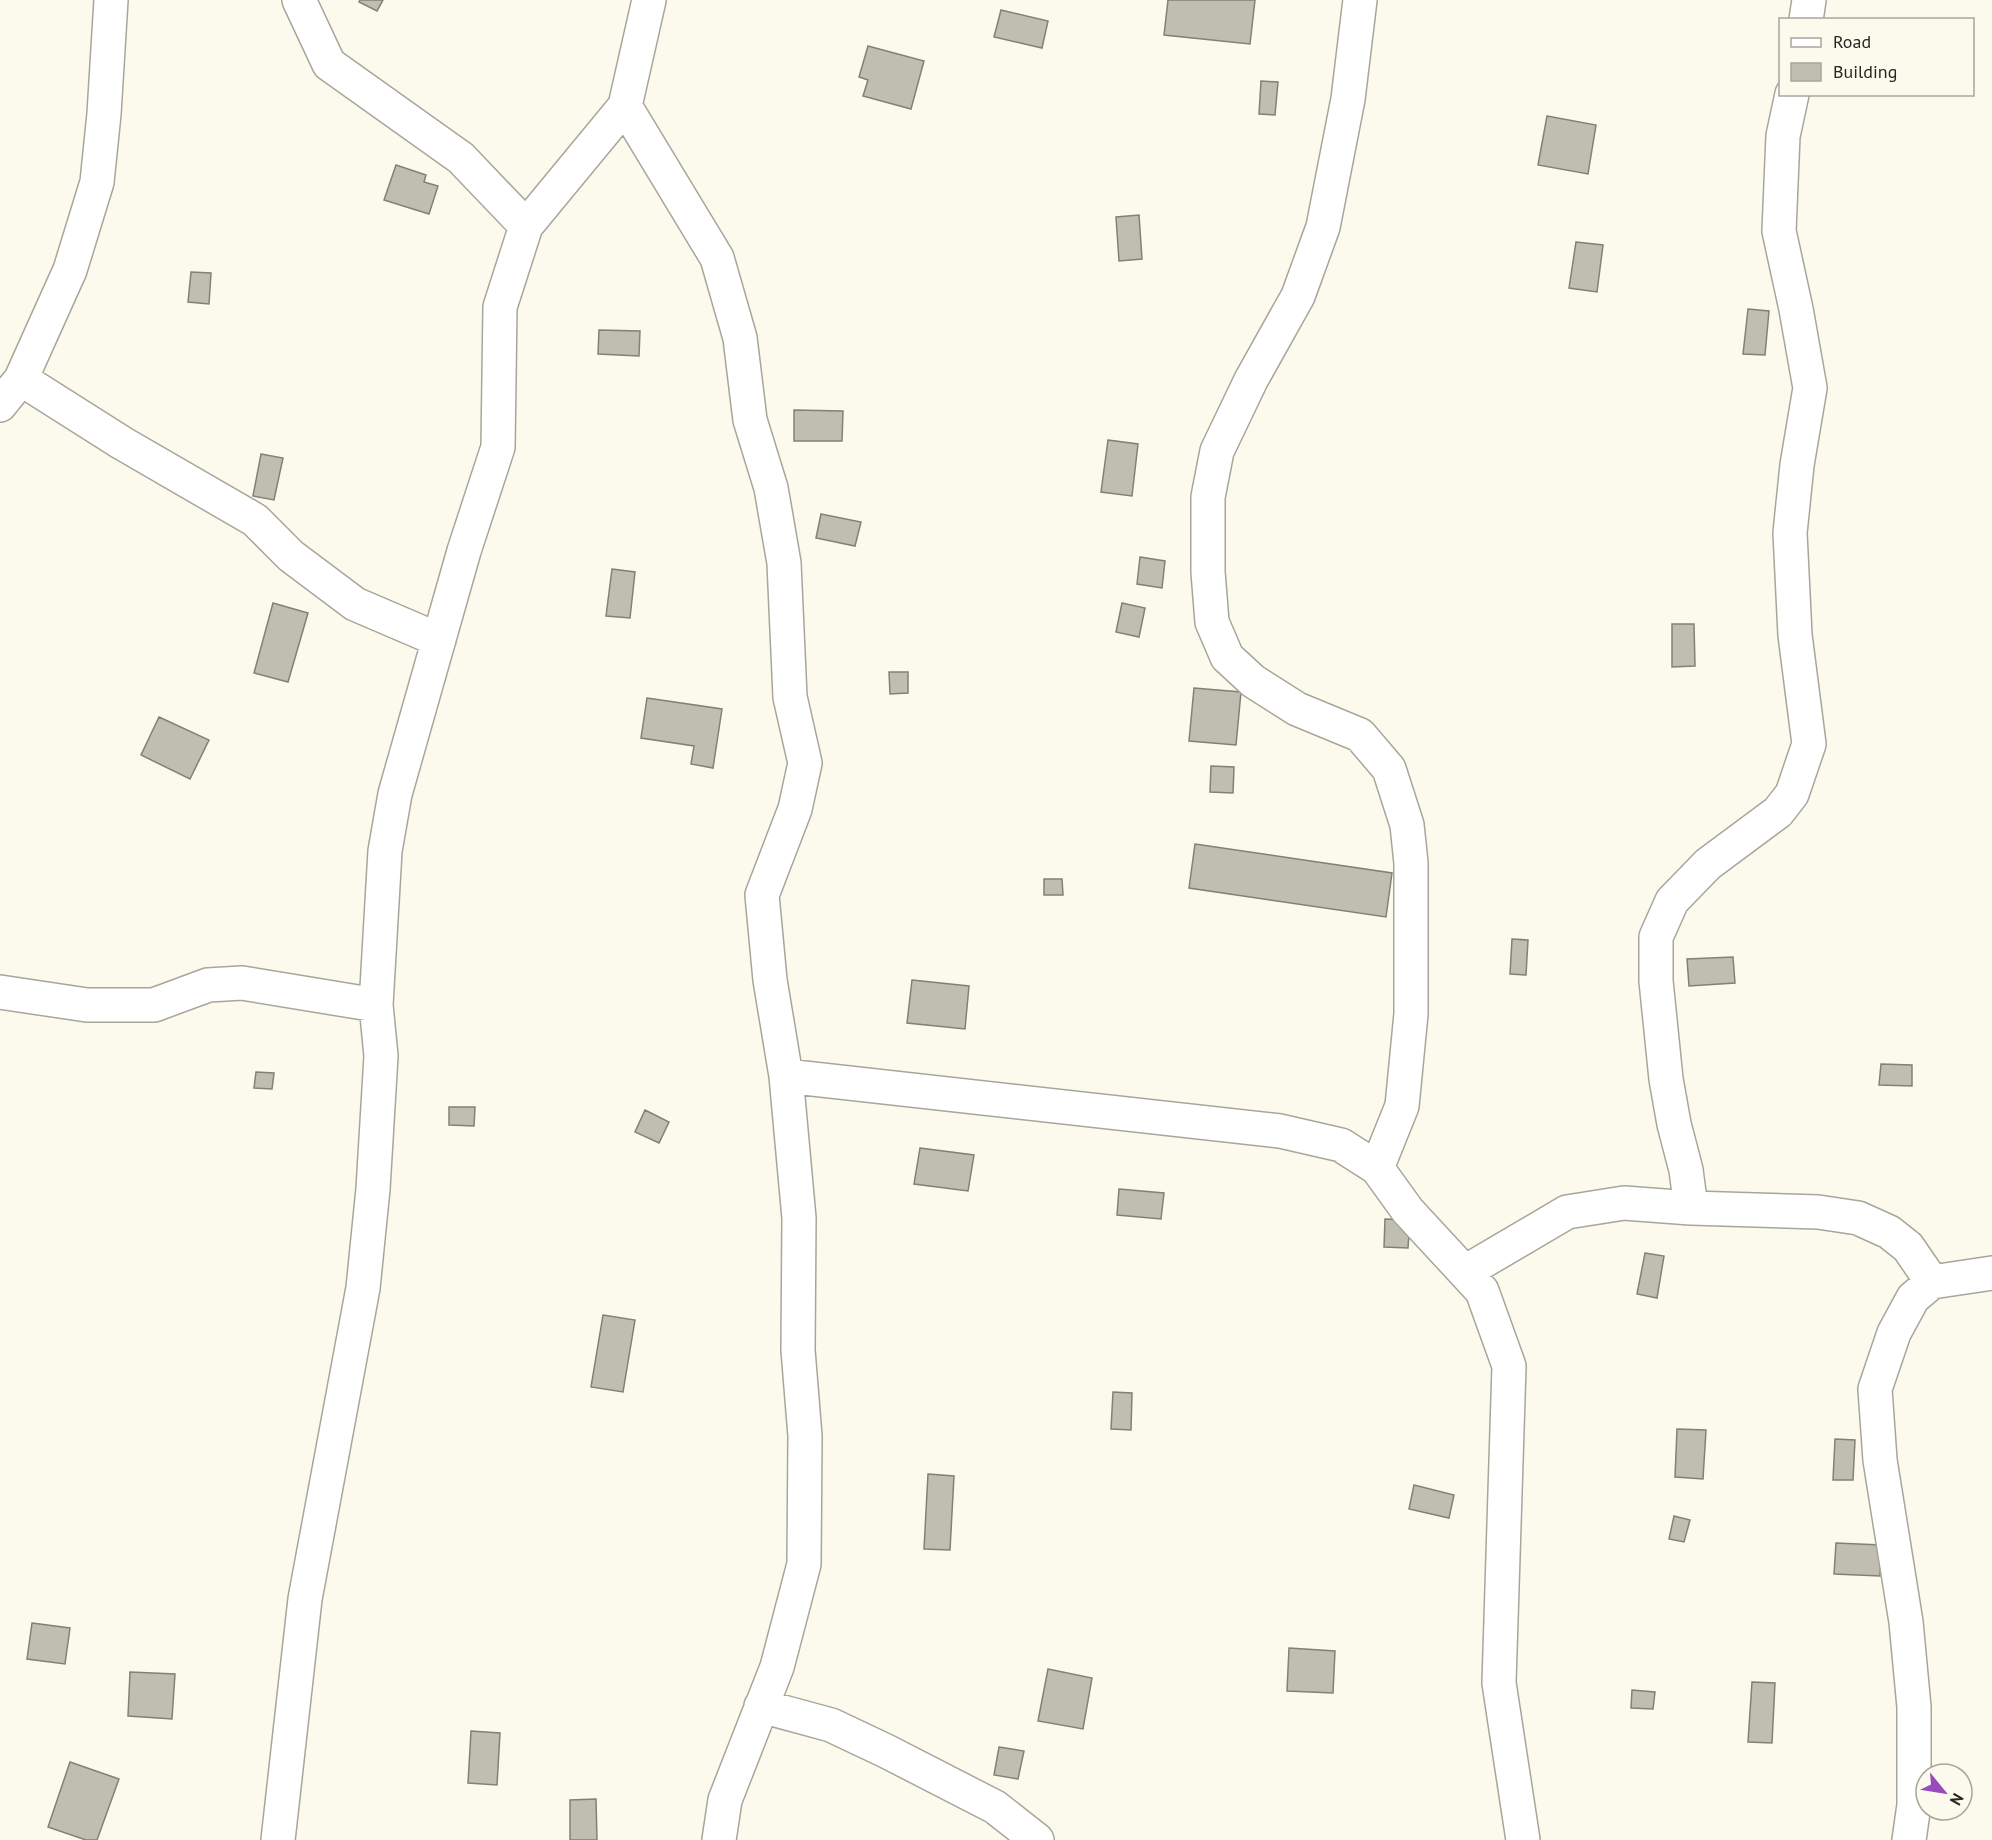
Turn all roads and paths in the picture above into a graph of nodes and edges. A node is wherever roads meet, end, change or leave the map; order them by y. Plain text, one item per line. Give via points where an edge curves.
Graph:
1 (111, 0) edge
2 (299, 0) edge
3 (650, 0) edge
4 (1360, 0) edge
5 (1809, 0) edge
6 (1806, 18) edge
7 (1792, 96) edge
8 (625, 105) junction
9 (526, 226) junction
10 (21, 379) junction
11 (0, 405) edge
12 (439, 640) junction
13 (0, 992) edge
14 (376, 1005) junction
15 (786, 1076) junction
16 (1377, 1168) junction
17 (1691, 1208) junction
18 (1465, 1272) junction
19 (1992, 1273) edge
20 (1932, 1282) junction
21 (761, 1706) junction
22 (278, 1840) edge
23 (719, 1840) edge
24 (1037, 1840) edge
25 (1523, 1840) edge
26 (1908, 1840) edge

1 - 10 street via 97,182 70,270
2 - 9 street via 329,64 461,158
3 - 8 street
4 - 16 street via 1348,99 1323,227 1298,296 1217,451 1208,497 1208,572 1212,622 1227,657 1252,681 1297,709 1360,735 1389,769 1407,825 1411,863 1411,1014 1402,1106
5 - 6 street
7 - 17 street via 1783,136 1779,231 1810,388 1790,533 1795,635 1809,744 1792,794 1778,812 1708,864 1672,901 1656,937 1656,981 1666,1079
8 - 9 street
8 - 15 street via 717,258 740,338 750,420 771,489 784,563 790,697 804,763 795,809 762,895 770,980
9 - 12 street via 500,307 498,447
10 - 11 street
10 - 12 street via 255,520 291,556 356,603
12 - 14 street via 396,794 385,851
13 - 14 street via 87,1005 154,1005 208,985 242,983
14 - 22 street via 381,1056 374,1189 363,1288 305,1599
15 - 16 street via 1280,1131 1341,1145
15 - 21 street via 799,1218 804,1564 777,1667
16 - 18 street via 1408,1211
17 - 18 street via 1624,1203 1567,1212
17 - 20 street via 1818,1212 1858,1218 1889,1232 1908,1247
18 - 25 street via 1482,1290 1509,1366 1499,1683
19 - 20 street
20 - 26 street via 1913,1298 1894,1333 1875,1389 1880,1460 1906,1622 1914,1707 1914,1805
21 - 23 street via 725,1800
21 - 24 street via 831,1725 886,1751 995,1807

